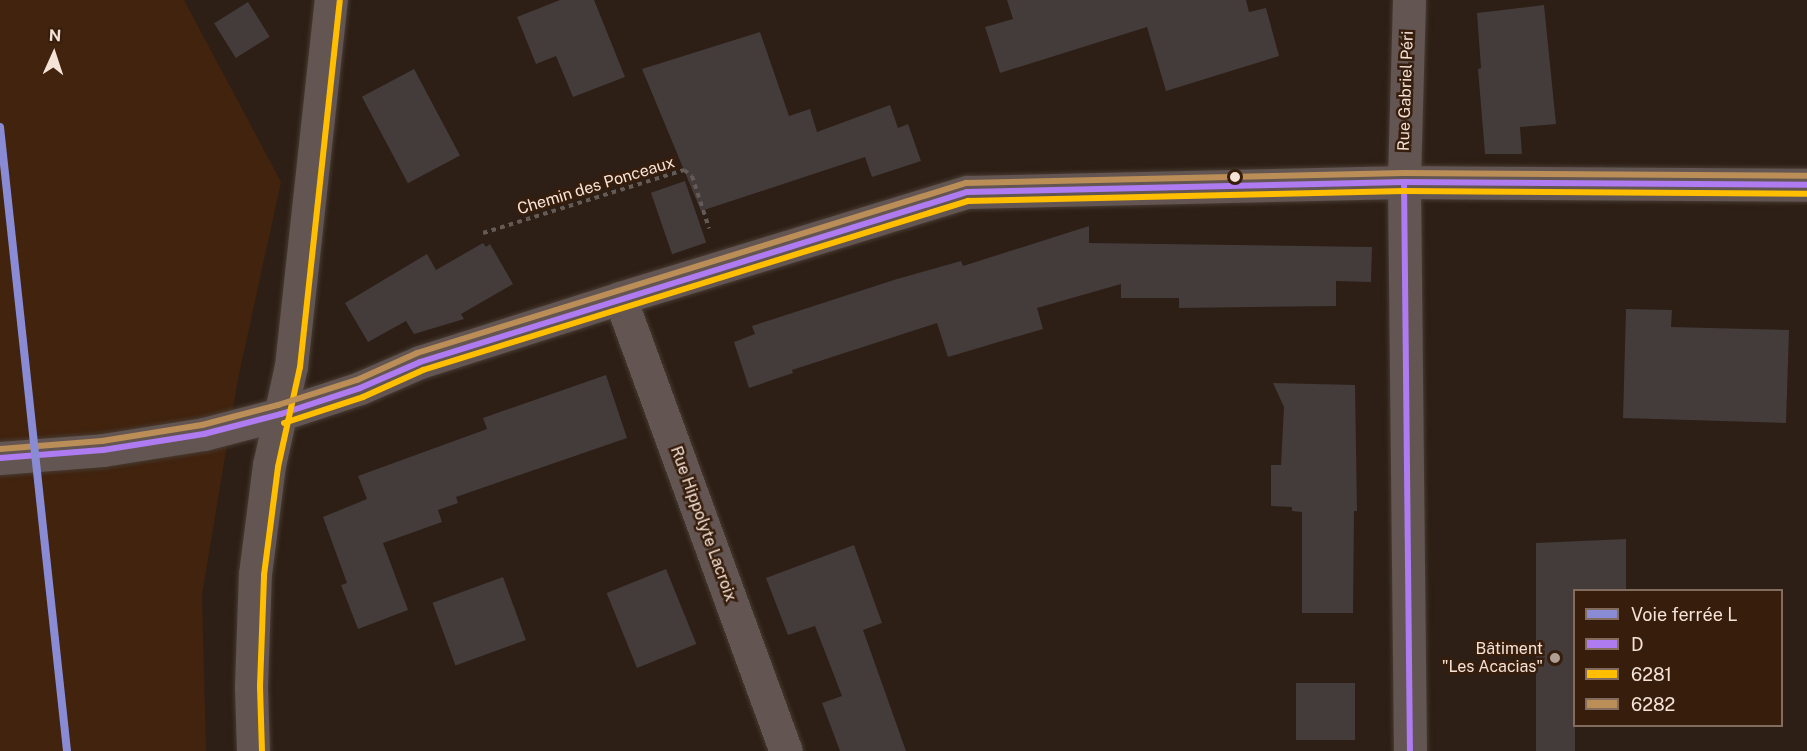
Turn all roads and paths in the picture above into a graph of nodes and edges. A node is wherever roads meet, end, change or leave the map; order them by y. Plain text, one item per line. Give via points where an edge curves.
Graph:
1 (331, 0) edge
2 (1409, 0) edge
3 (1404, 182) junction
4 (1807, 185) edge
5 (483, 232) dead end
6 (721, 267) junction
7 (620, 298) junction
8 (281, 414) junction
9 (0, 458) edge
10 (253, 751) edge
11 (786, 751) edge
12 (1410, 751) edge

1 - 8 street via 291,366
2 - 3 street, Rue Gabriel Péri
3 - 4 street
3 - 6 street via 967,192
3 - 12 street, Rue Gabriel Péri
5 - 6 path, Chemin des Ponceaux via 684,170 692,176
6 - 7 street
7 - 8 street via 420,362 360,388
7 - 11 street, Rue Hippolyte Lacroix
8 - 9 street via 204,434 103,450
8 - 10 street via 269,465 255,574

